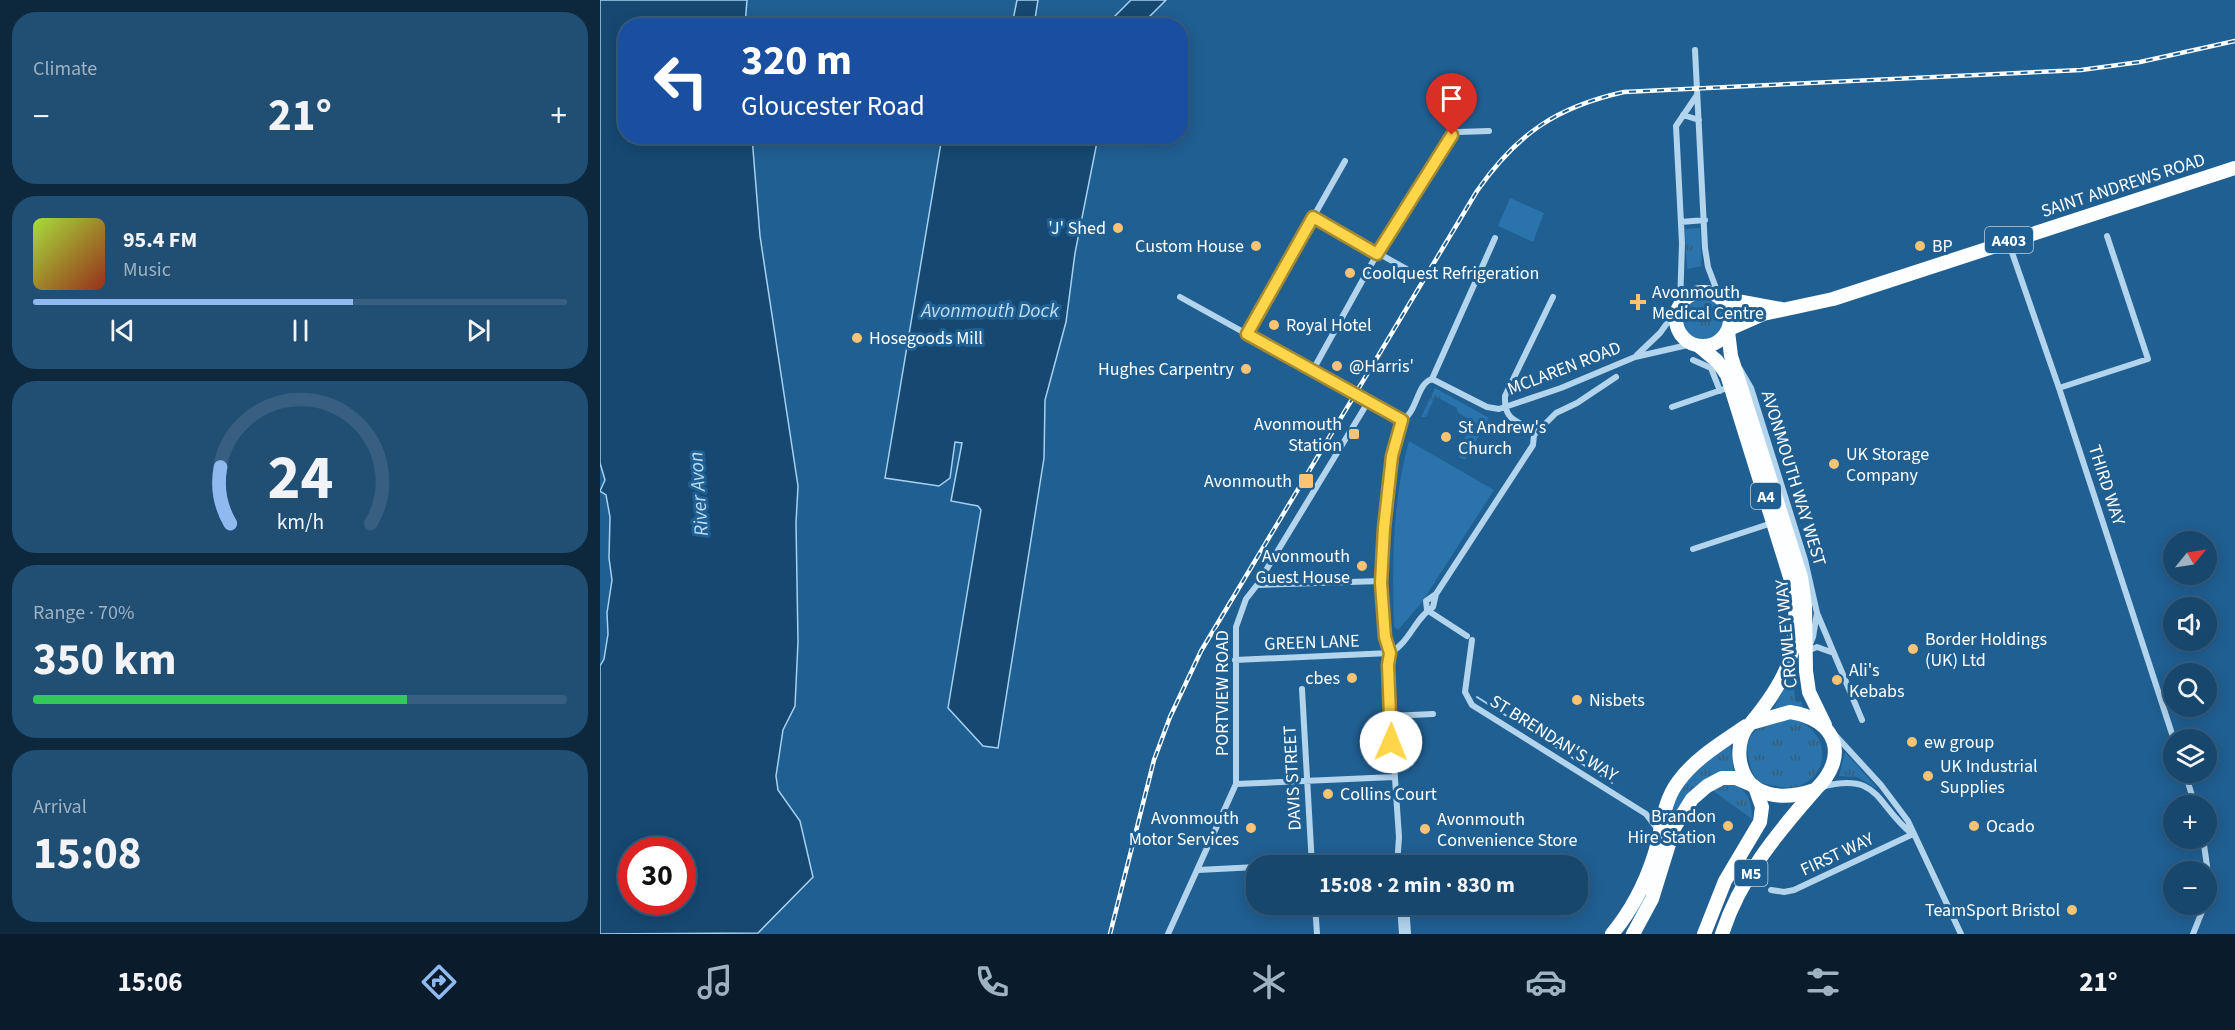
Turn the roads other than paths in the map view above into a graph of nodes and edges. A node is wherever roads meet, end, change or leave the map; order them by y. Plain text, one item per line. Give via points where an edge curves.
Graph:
1 (1695, 50) dead end
2 (1697, 95) junction
3 (1683, 115) junction
4 (1700, 120) junction
5 (1489, 131) dead end
6 (1444, 147) junction
7 (1452, 152) dead end
8 (1345, 160) dead end
9 (2235, 168) edge
10 (1313, 217) junction
11 (1705, 220) junction
12 (1681, 222) junction
13 (2108, 236) dead end
14 (1495, 238) dead end
15 (2008, 241) junction
16 (1377, 254) junction
17 (1412, 272) dead end
18 (1180, 297) dead end
19 (1553, 297) dead end
20 (1720, 297) junction
21 (1679, 306) junction
22 (1781, 309) junction
23 (1729, 330) junction
24 (1247, 334) junction
25 (1695, 345) junction
26 (1731, 356) junction
27 (1635, 357) junction
28 (1693, 360) dead end
29 (1313, 370) junction
30 (1616, 377) dead end
31 (1432, 379) junction
32 (2059, 388) junction
33 (1725, 389) junction
34 (1368, 402) junction
35 (1505, 407) junction
36 (1672, 407) dead end
37 (1402, 420) junction
38 (1534, 435) junction
39 (1774, 523) junction
40 (1693, 549) dead end
41 (1381, 581) junction
42 (1257, 585) junction
43 (1426, 610) junction
44 (1817, 613) junction
45 (1806, 652) junction
46 (1831, 652) junction
47 (1390, 653) junction
48 (1235, 660) junction
49 (1302, 689) dead end
50 (1433, 714) dead end
51 (1391, 717) junction
52 (1862, 720) dead end
53 (1749, 724) junction
54 (1826, 727) junction
55 (2170, 729) edge
56 (1394, 777) junction
57 (1306, 782) junction
58 (1236, 784) junction
59 (1753, 786) junction
60 (1816, 790) junction
61 (1666, 808) junction
62 (1646, 814) junction
63 (1913, 834) junction
64 (1660, 835) junction
65 (1311, 855) edge
66 (1397, 855) edge
67 (1246, 868) edge
68 (1198, 870) junction
69 (1771, 890) dead end
70 (1316, 915) edge
71 (1401, 915) edge
72 (1407, 915) edge
73 (2201, 915) edge
74 (1168, 934) edge
75 (1317, 934) edge
76 (1402, 934) edge
77 (1408, 934) edge
78 (1612, 934) edge
79 (1633, 934) edge
80 (1704, 934) edge
81 (1722, 934) edge
82 (1961, 934) edge
83 (2193, 934) edge

1 - 2 street
2 - 3 street
2 - 4 street
3 - 4 street
3 - 12 street via 1676,131
4 - 11 street
5 - 6 street via 1454,133
6 - 7 street
6 - 16 street
8 - 10 street
9 - 15 highway, SAINT ANDREWS ROAD / A403
10 - 16 street
10 - 24 street
11 - 12 street
11 - 20 street via 1707,265
12 - 21 street
13 - 32 street via 2148,358
14 - 31 street
15 - 22 highway, SAINT ANDREWS ROAD / A403 via 1833,299
15 - 32 street, THIRD WAY
16 - 17 street
16 - 29 street
18 - 24 street
19 - 35 street via 1505,396
20 - 21 highway via 1698,292
20 - 22 highway, SAINT ANDREWS ROAD / A403
20 - 23 highway via 1729,310
21 - 25 highway via 1679,331
21 - 27 street, MCLAREN ROAD via 1660,333
22 - 23 highway, SAINT ANDREWS ROAD / A403 via 1743,321
23 - 25 highway via 1716,343
23 - 26 highway, CROWLEY WAY / A4
24 - 29 street
25 - 27 street, MCLAREN ROAD
25 - 33 highway, CROWLEY WAY / A4 via 1720,364
26 - 44 street, AVONMOUTH WAY WEST via 1751,388 1805,560
26 - 45 highway, CROWLEY WAY / A4 via 1801,577
27 - 35 street, MCLAREN ROAD
28 - 33 street via 1711,368
29 - 34 street
30 - 38 street via 1556,413
31 - 35 street, MCLAREN ROAD via 1492,408
31 - 37 street via 1425,383 1410,414
32 - 55 street, THIRD WAY
33 - 36 street
33 - 39 highway, CROWLEY WAY / A4
34 - 37 street
34 - 42 street, PORTVIEW ROAD
35 - 38 street, MCLAREN ROAD via 1512,420
37 - 41 street via 1388,489
38 - 43 street via 1533,445 1436,594 1426,601
39 - 40 street
39 - 53 highway, CROWLEY WAY / A4 via 1794,590 1796,640 1782,682
41 - 42 street
41 - 47 street
42 - 48 street, PORTVIEW ROAD via 1237,621
43 - 47 street via 1404,644
43 - 62 street, ST BRENDAN'S WAY via 1469,638 1466,692 1472,705
44 - 45 street, AVONMOUTH WAY WEST via 1814,637
44 - 46 street, AVONMOUTH WAY WEST
45 - 46 street via 1817,647
45 - 54 highway, CROWLEY WAY / A4 via 1809,692
46 - 52 street, AVONMOUTH WAY WEST
47 - 48 street, GREEN LANE
47 - 51 street
48 - 58 street, PORTVIEW ROAD
49 - 57 street, DAVIS STREET
50 - 51 street
51 - 56 street
53 - 54 highway via 1790,712 1815,718
53 - 59 highway via 1740,739 1740,757 1744,774
53 - 61 highway, A4 via 1688,770
54 - 60 highway via 1833,742 1833,760 1829,774
54 - 63 street via 1888,794
56 - 57 street
56 - 66 street
57 - 58 street
57 - 65 street, DAVIS STREET
58 - 68 street, PORTVIEW ROAD
59 - 60 highway via 1784,796
59 - 79 highway via 1736,778 1722,778 1692,799 1674,828 1652,899
59 - 80 highway, M5 via 1762,807 1760,822 1725,881
60 - 63 street via 1851,782 1868,787
60 - 81 highway, M5 via 1760,857
61 - 62 street
61 - 64 highway, A4
62 - 64 street, ST BRENDAN'S WAY
63 - 69 street, FIRST WAY via 1794,890
63 - 82 street
64 - 78 highway, A4 via 1641,889
67 - 68 street
68 - 74 street, PORTVIEW ROAD
70 - 75 street
71 - 76 street
72 - 77 street
73 - 83 street

